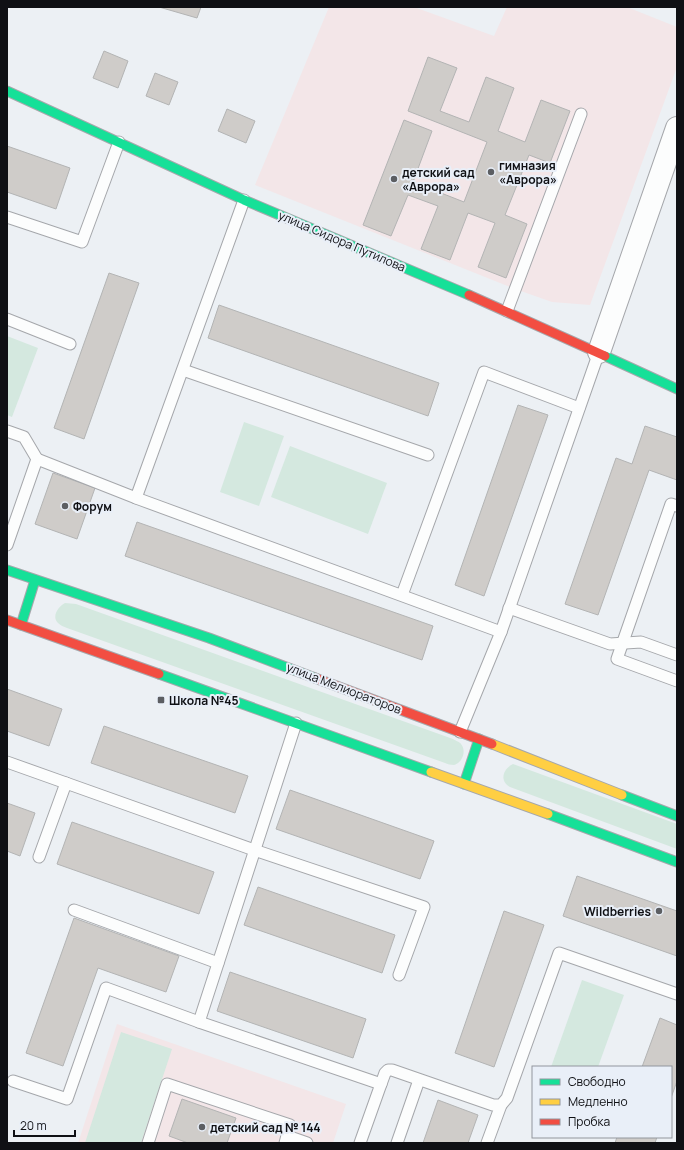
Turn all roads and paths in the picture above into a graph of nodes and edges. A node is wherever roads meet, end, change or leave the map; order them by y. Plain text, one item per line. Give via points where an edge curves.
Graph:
1 (7, 91) edge
2 (581, 114) dead end
3 (677, 128) edge
4 (119, 142) junction
5 (244, 200) junction
6 (7, 217) edge
7 (507, 311) junction
8 (7, 319) edge
9 (70, 344) dead end
10 (599, 352) junction
11 (183, 370) junction
12 (677, 389) edge
13 (579, 408) junction
14 (7, 431) edge
15 (428, 455) dead end
16 (37, 459) junction
17 (136, 498) junction
18 (677, 506) edge
19 (7, 545) edge
20 (7, 570) edge
21 (35, 580) junction
22 (402, 595) junction
23 (509, 608) junction
24 (7, 620) edge
25 (21, 625) junction
26 (501, 632) junction
27 (623, 643) junction
28 (677, 655) edge
29 (677, 680) edge
30 (296, 723) junction
31 (460, 732) junction
32 (479, 739) junction
33 (7, 762) edge
34 (66, 783) junction
35 (464, 784) junction
36 (677, 816) edge
37 (254, 850) junction
38 (39, 857) dead end
39 (677, 862) edge
40 (74, 910) dead end
41 (218, 963) junction
42 (400, 975) dead end
43 (677, 994) edge
44 (199, 1022) junction
45 (420, 1080) junction
46 (13, 1081) dead end
47 (381, 1084) junction
48 (501, 1105) junction
49 (286, 1140) edge
50 (148, 1143) edge
51 (307, 1143) edge
52 (360, 1143) edge
53 (398, 1143) edge
54 (488, 1143) edge

1 - 4 street, улица Сидора Путилова
2 - 7 lane
3 - 10 street
4 - 5 street, улица Сидора Путилова
4 - 6 lane via 82,242
5 - 7 street, улица Сидора Путилова
5 - 11 lane
7 - 10 street, улица Сидора Путилова
8 - 9 lane
10 - 12 street, улица Сидора Путилова
10 - 13 lane
11 - 15 lane
11 - 17 lane
13 - 22 lane via 484,372
13 - 23 lane
14 - 16 lane via 24,437
16 - 17 lane
16 - 19 lane
17 - 22 lane
18 - 27 lane via 671,504
20 - 21 street, улица Мелиораторов
21 - 25 street
21 - 31 street, улица Мелиораторов via 209,638
22 - 26 lane
23 - 26 lane
23 - 27 lane via 610,644
24 - 25 street
25 - 30 street
26 - 31 lane
27 - 28 lane via 641,642
27 - 29 lane via 617,659
30 - 35 street
30 - 37 lane
31 - 32 street, улица Мелиораторов
32 - 35 street
32 - 36 street, улица Мелиораторов
33 - 34 lane
34 - 37 lane
34 - 38 lane
35 - 39 street
37 - 41 lane
37 - 42 lane via 424,907
40 - 41 lane
41 - 44 lane
43 - 48 lane via 559,953 507,1098
44 - 46 lane via 106,988 67,1099
44 - 47 lane
45 - 47 lane via 388,1070
45 - 48 lane via 493,1105
45 - 53 lane
47 - 52 lane
48 - 54 lane
49 - 50 lane via 290,1125 167,1084
49 - 51 lane

